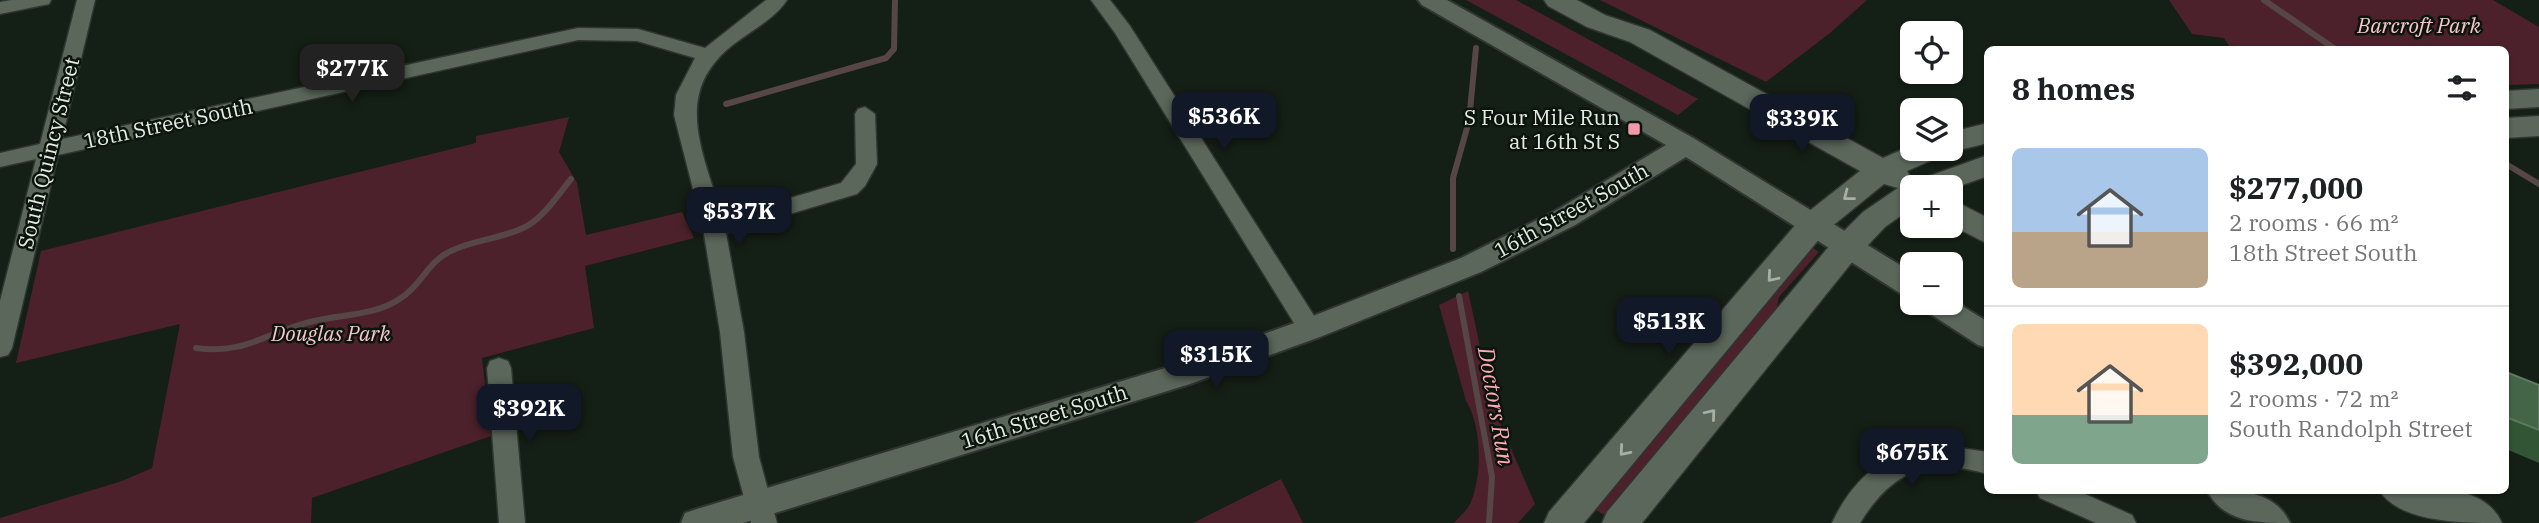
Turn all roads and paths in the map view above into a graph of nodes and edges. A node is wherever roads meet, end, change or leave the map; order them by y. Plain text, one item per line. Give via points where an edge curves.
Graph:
1 (42, 0) edge
2 (86, 0) edge
3 (778, 0) edge
4 (1100, 0) edge
5 (1430, 0) edge
6 (1557, 0) edge
7 (1589, 0) edge
8 (0, 8) edge
9 (1640, 36) junction
10 (706, 55) junction
11 (865, 114) dead end
12 (2539, 126) edge
13 (2509, 128) edge
14 (1984, 134) edge
15 (1963, 139) edge
16 (1686, 145) junction
17 (48, 150) junction
18 (0, 160) edge
19 (1903, 161) edge
20 (1984, 166) edge
21 (1882, 170) junction
22 (1959, 175) edge
23 (1900, 182) edge
24 (1900, 199) edge
25 (1963, 218) edge
26 (1814, 224) junction
27 (714, 228) junction
28 (1984, 231) edge
29 (1847, 245) junction
30 (1900, 279) edge
31 (1954, 315) edge
32 (1310, 329) junction
33 (1984, 334) edge
34 (0, 348) edge
35 (499, 368) dead end
36 (1984, 462) edge
37 (2058, 494) edge
38 (2404, 494) edge
39 (2434, 494) edge
40 (761, 513) edge
41 (1575, 519) edge
42 (512, 523) edge
43 (697, 523) edge
44 (1620, 523) edge
45 (1846, 523) edge
46 (2123, 523) edge
47 (2454, 523) edge
48 (2484, 523) edge

1 - 8 street
2 - 17 street, South Quincy Street
3 - 10 street
4 - 32 street
5 - 16 street
6 - 9 main road via 1596,21
7 - 9 main road
9 - 21 main road
10 - 17 street, 18th Street South via 638,35 578,34
10 - 27 street via 690,80 684,116
11 - 27 street via 868,165 862,179 849,189
12 - 13 main road
14 - 15 main road
16 - 26 street
16 - 32 street, 16th Street South via 1565,218 1471,265
17 - 18 street, 18th Street South
17 - 34 street, South Quincy Street
19 - 21 main road
20 - 22 main road
21 - 23 main road
21 -> 26 main road
24 - 29 main road
25 - 28 main road
26 - 29 street
26 -> 41 main road
27 - 40 street via 732,332 738,407
29 - 30 street
44 -> 29 main road
31 - 33 street
32 - 40 street, 16th Street South
35 - 42 street
36 - 45 street via 1958,454 1898,468 1876,479
37 - 46 street
38 - 47 main road
39 - 48 main road
40 - 43 street, 16th Street South

